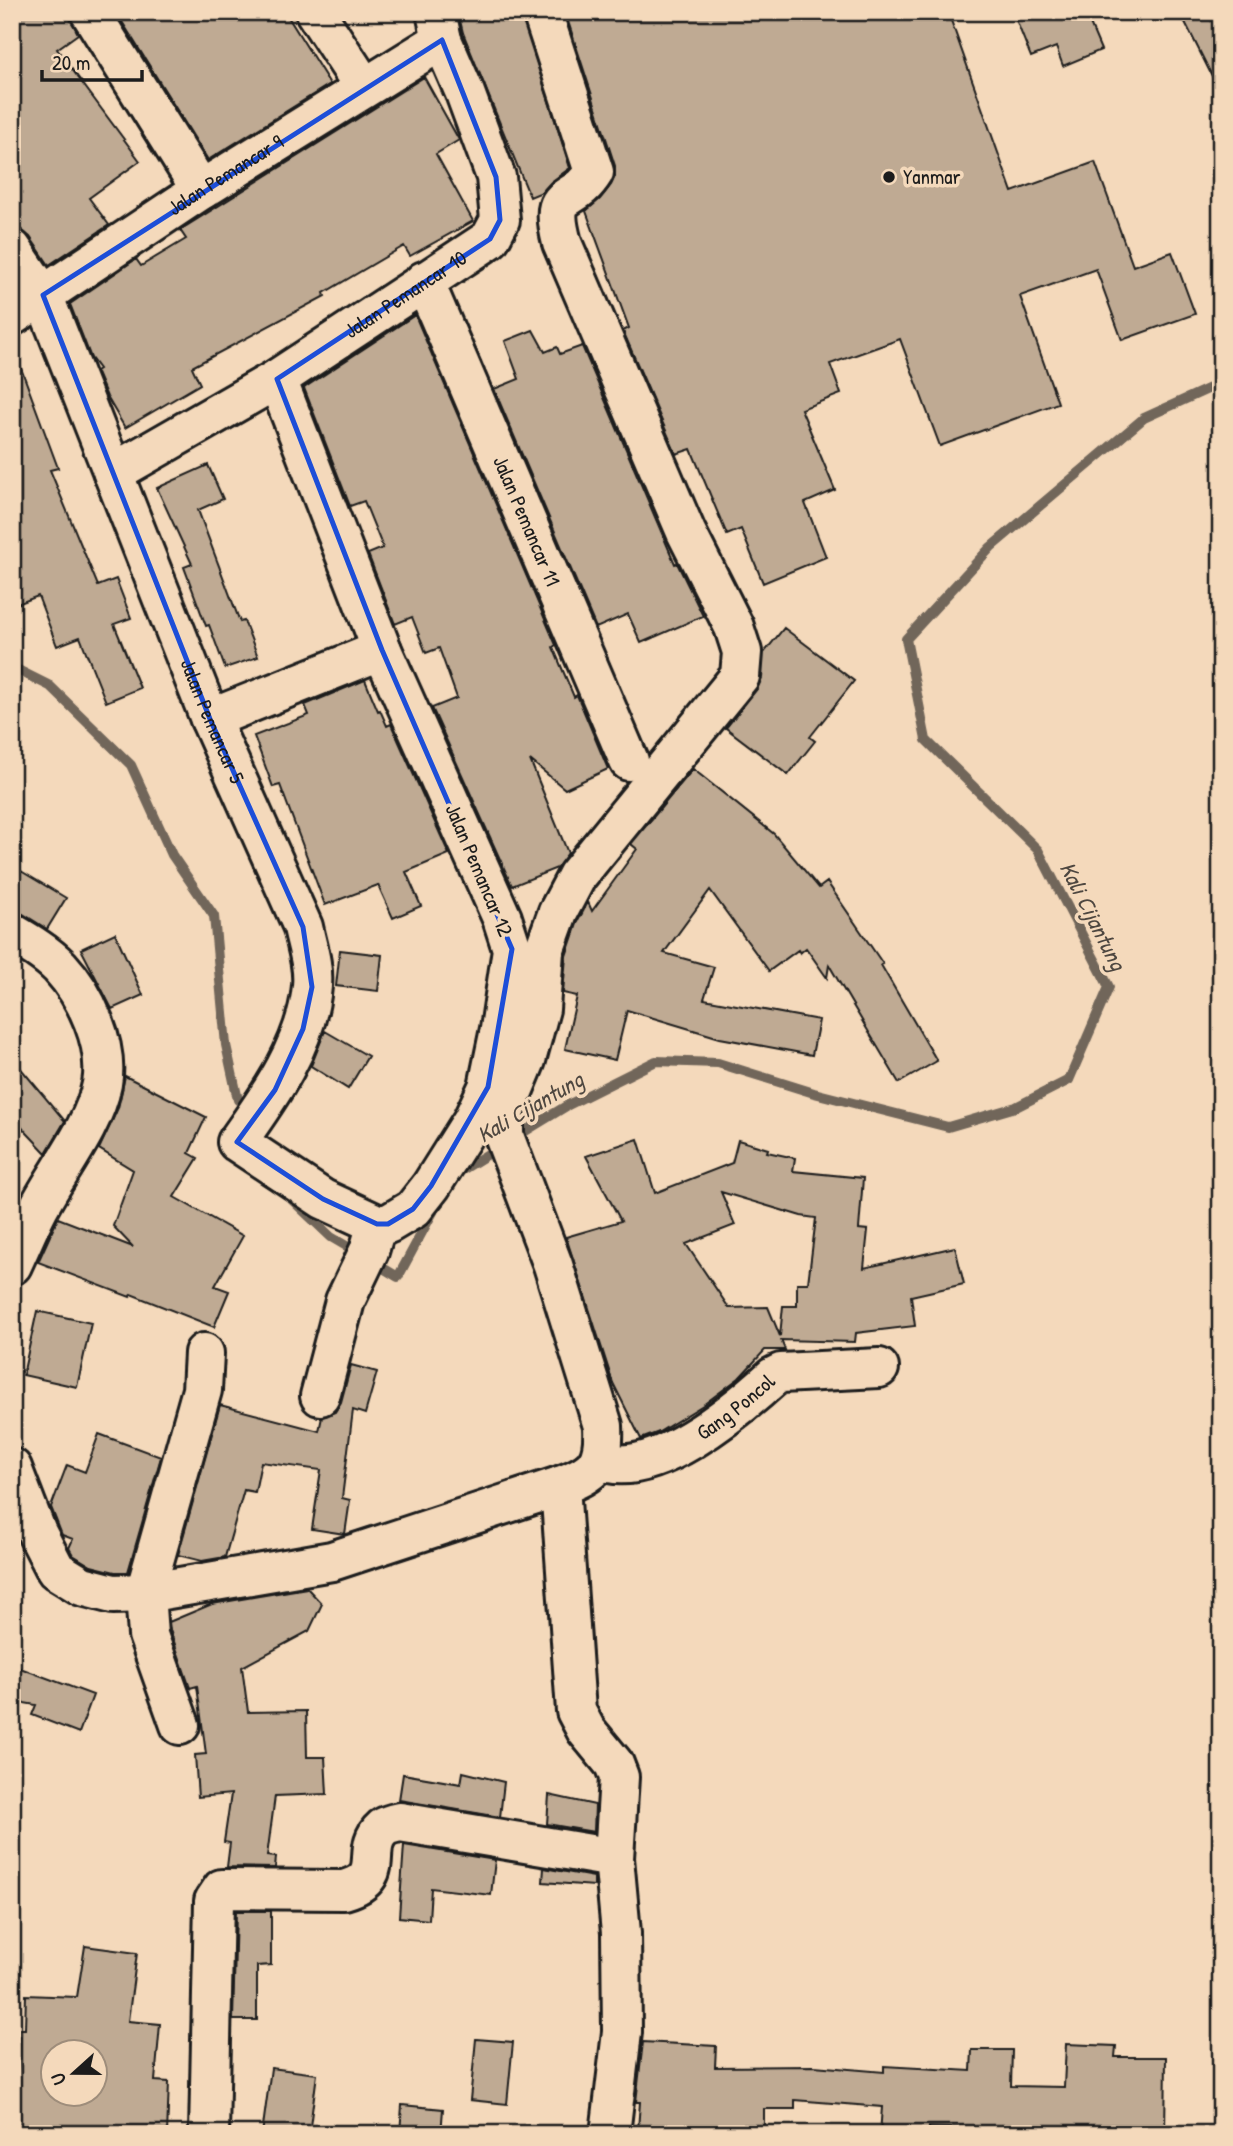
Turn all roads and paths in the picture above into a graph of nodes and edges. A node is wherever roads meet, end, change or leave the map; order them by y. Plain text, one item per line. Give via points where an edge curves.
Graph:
1 (90, 12) edge
2 (315, 12) edge
3 (542, 12) edge
4 (439, 26) edge
5 (364, 87) junction
6 (201, 190) junction
7 (12, 249) edge
8 (424, 281) junction
9 (43, 295) junction
10 (12, 316) edge
11 (277, 379) junction
12 (113, 473) junction
13 (382, 650) junction
14 (210, 719) junction
15 (629, 761) dead end
16 (12, 933) edge
17 (528, 950) junction
18 (373, 1237) junction
19 (12, 1265) edge
20 (204, 1353) dead end
21 (878, 1368) dead end
22 (320, 1396) dead end
23 (600, 1460) junction
24 (12, 1468) edge
25 (560, 1486) junction
26 (145, 1593) junction
27 (180, 1725) dead end
28 (614, 1858) junction
29 (209, 2134) edge
30 (610, 2134) edge

1 - 6 street
2 - 5 street
3 - 17 street via 594,172 560,202 556,218 562,243 742,652 740,676 577,876 558,912
4 - 5 street, Jalan Pemancar 9
4 - 8 street, Jalan Pemancar 10 via 496,177 500,220 490,239
5 - 6 street, Jalan Pemancar 9
6 - 9 street, Jalan Pemancar 9
7 - 9 street, Jalan Pemancar 5
8 - 11 street, Jalan Pemancar 10
8 - 15 street, Jalan Pemancar 11
9 - 10 street, Jalan Pemancar 9
9 - 12 street, Jalan Pemancar 5
11 - 12 street, Jalan Pemancar 10
11 - 13 street, Jalan Pemancar 12
12 - 14 street, Jalan Pemancar 5
13 - 14 street
13 - 17 street, Jalan Pemancar 12 via 502,918
14 - 18 street, Jalan Pemancar 5 via 303,927 312,963 303,1029 275,1090 237,1142
16 - 19 street via 60,967 85,1003 104,1063 102,1085 87,1123 38,1208
17 - 18 street, Jalan Pemancar 12 via 500,1029 488,1087 472,1121 413,1209
17 - 23 street via 540,1009 504,1113 509,1148 553,1265 603,1426
18 - 22 street via 345,1301
20 - 26 street via 202,1390
21 - 23 street, Gang Poncol via 781,1373 733,1413 666,1452 626,1464
23 - 25 street via 585,1476
24 - 26 street via 56,1570 82,1586 113,1594
25 - 26 street via 332,1561
25 - 28 street via 576,1711 619,1777
26 - 27 street via 148,1635
28 - 29 street via 400,1822 383,1828 374,1844 371,1873 359,1886 344,1890 222,1889 214,1901
28 - 30 street via 622,2020

